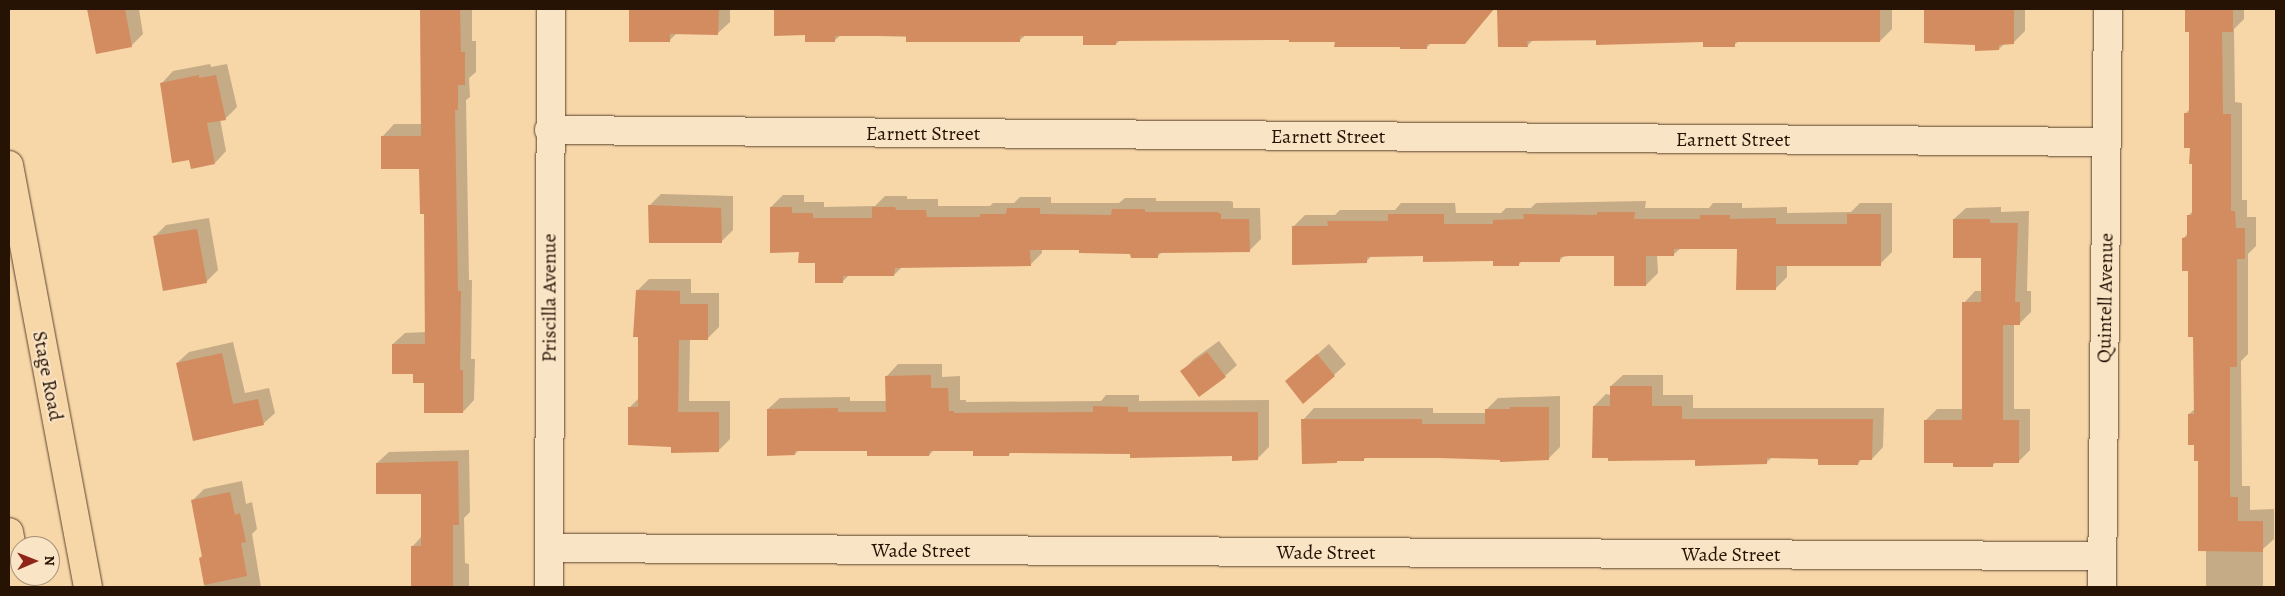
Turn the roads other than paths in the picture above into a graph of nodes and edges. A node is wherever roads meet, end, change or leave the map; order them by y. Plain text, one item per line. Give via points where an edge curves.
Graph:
1 (551, 9) edge
2 (2108, 9) edge
3 (549, 130) junction
4 (2106, 142) junction
5 (9, 165) edge
6 (12, 199) edge
7 (9, 532) edge
8 (549, 548) junction
9 (2102, 556) junction
10 (19, 587) edge
11 (88, 587) edge
12 (548, 587) edge
13 (2102, 587) edge

1 - 3 street, Priscilla Avenue
2 - 4 street, Quintell Avenue
3 - 4 street, Earnett Street
3 - 8 street, Priscilla Avenue
4 - 9 street, Quintell Avenue
5 - 6 main road, Stage Road
6 - 11 main road, Stage Road
7 - 10 main road
8 - 9 street, Wade Street
8 - 12 street, Priscilla Avenue
9 - 13 street, Quintell Avenue

